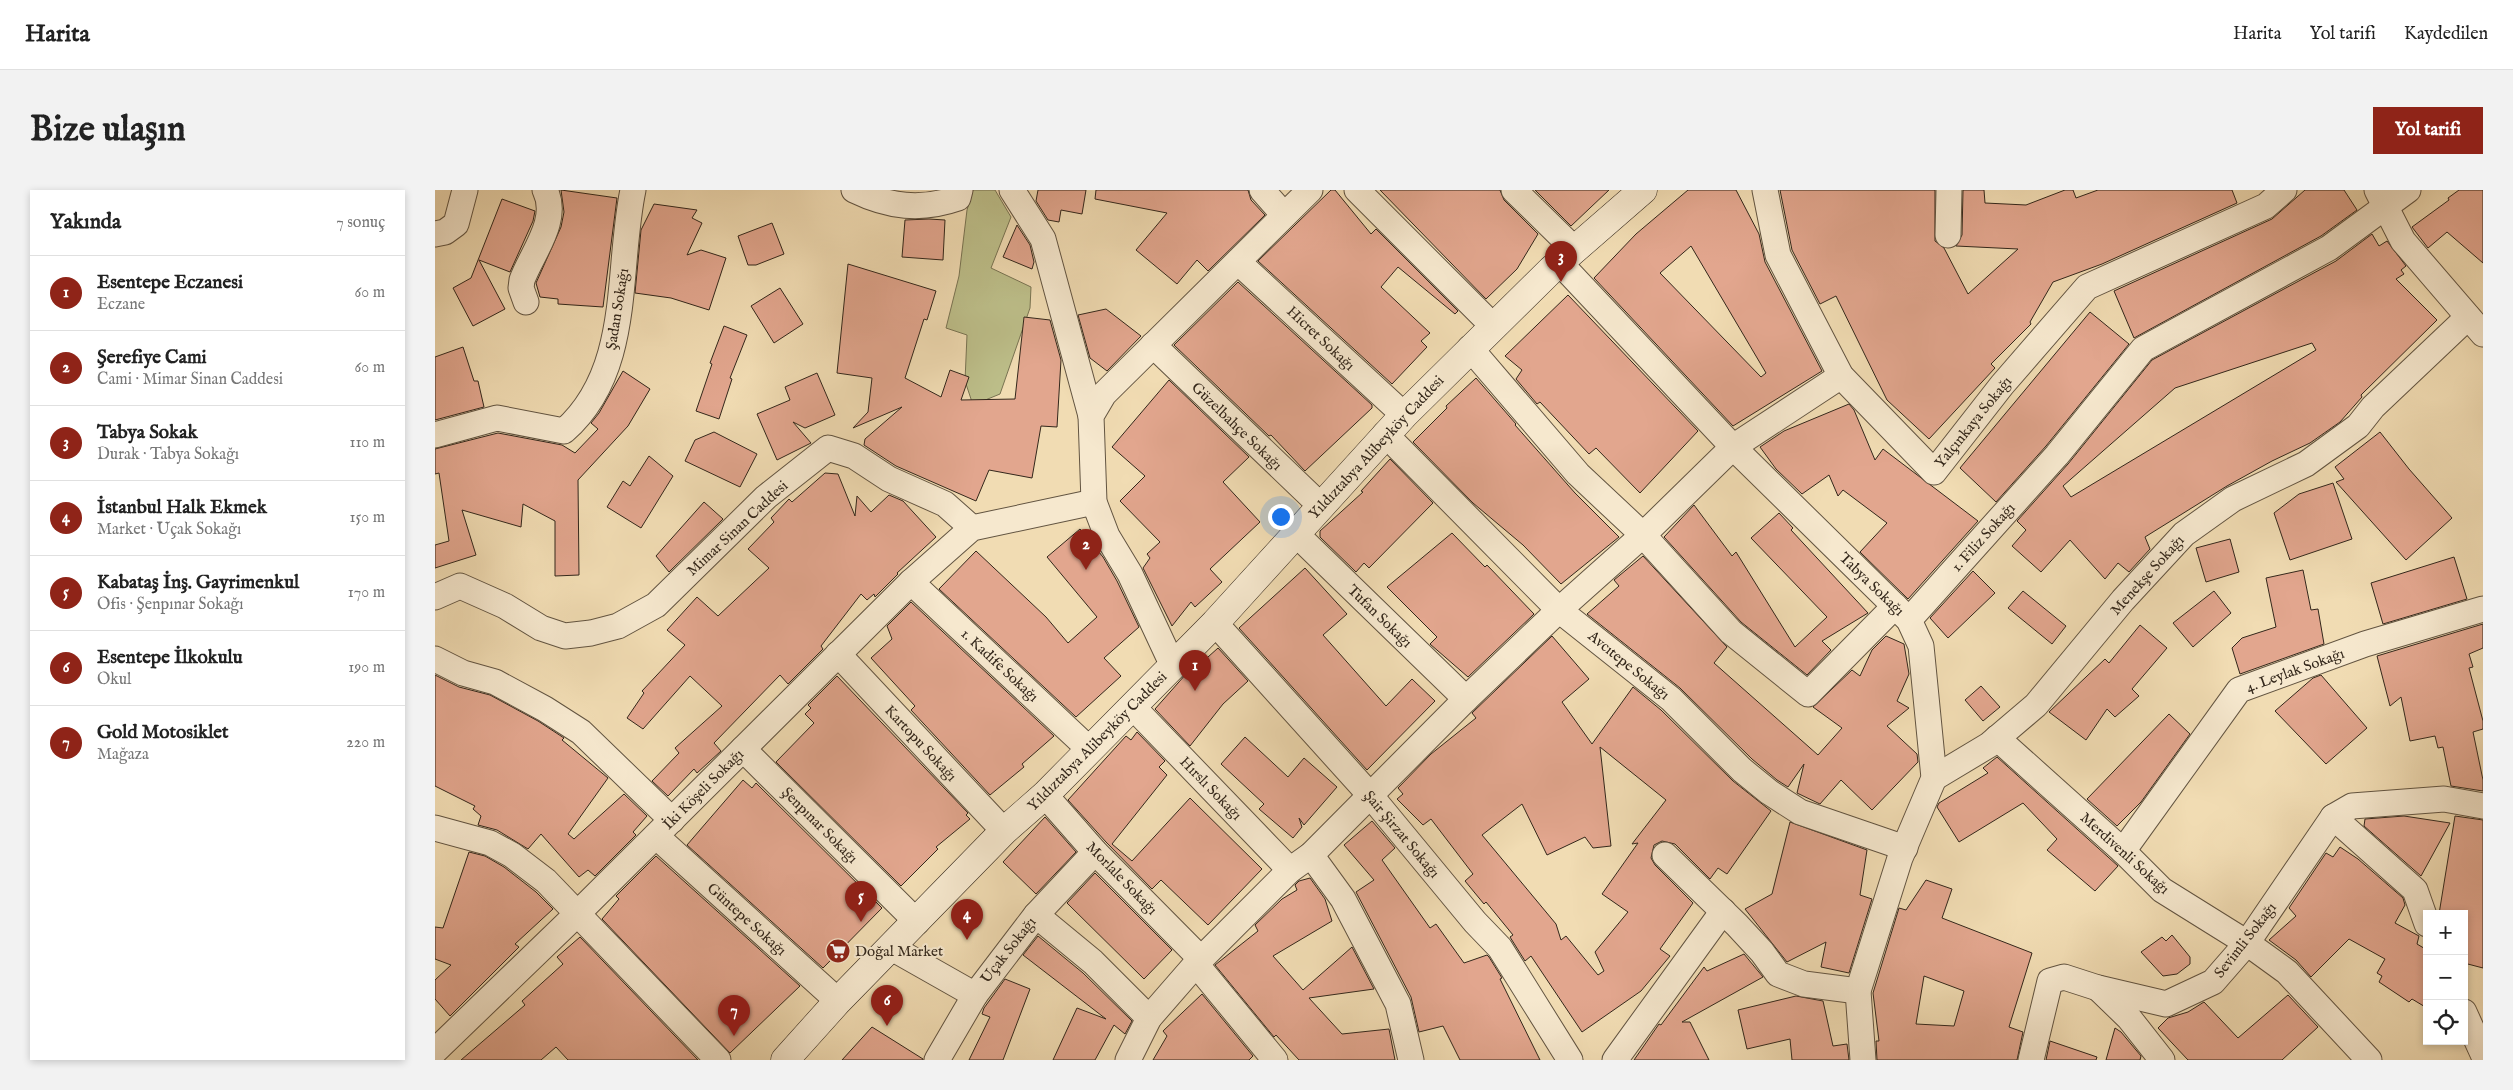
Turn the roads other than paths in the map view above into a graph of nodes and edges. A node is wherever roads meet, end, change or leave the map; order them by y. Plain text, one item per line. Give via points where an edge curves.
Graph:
1 (465, 190) edge
2 (545, 190) edge
3 (633, 190) edge
4 (854, 190) edge
5 (960, 190) edge
6 (1012, 190) edge
7 (1262, 190) edge
8 (1311, 190) edge
9 (1357, 190) edge
10 (1514, 190) edge
11 (1643, 190) edge
12 (1765, 190) edge
13 (1949, 190) edge
14 (2284, 190) edge
15 (2408, 190) edge
16 (2382, 198) edge
17 (1284, 216) junction
18 (435, 234) edge
19 (1948, 235) dead end
20 (1567, 255) junction
21 (1238, 262) junction
22 (525, 302) dead end
23 (1493, 326) junction
24 (2476, 326) edge
25 (1153, 345) junction
26 (1471, 348) junction
27 (1841, 376) junction
28 (1404, 414) junction
29 (1091, 416) junction
30 (1385, 434) junction
31 (435, 435) edge
32 (1733, 447) junction
33 (1094, 502) junction
34 (1321, 506) junction
35 (971, 528) junction
36 (1295, 533) junction
37 (1643, 535) junction
38 (911, 582) junction
39 (435, 597) edge
40 (2483, 609) edge
41 (1559, 610) junction
42 (1902, 613) junction
43 (1215, 622) junction
44 (838, 654) junction
45 (435, 659) edge
46 (1173, 666) junction
47 (1466, 699) junction
48 (1132, 706) junction
49 (1997, 738) junction
50 (743, 749) junction
51 (1089, 749) junction
52 (1934, 778) junction
53 (1045, 794) junction
54 (1370, 795) junction
55 (2483, 806) edge
56 (2333, 817) junction
57 (435, 828) edge
58 (664, 828) junction
59 (1004, 832) junction
60 (1905, 848) junction
61 (2123, 851) junction
62 (1095, 852) junction
63 (1665, 854) dead end
64 (1311, 855) junction
65 (1290, 870) junction
66 (1723, 911) junction
67 (578, 913) junction
68 (2423, 913) edge
69 (1036, 915) junction
70 (917, 922) junction
71 (2247, 943) junction
72 (892, 948) junction
73 (1199, 962) junction
74 (2097, 988) junction
75 (1858, 992) junction
76 (975, 995) junction
77 (838, 1002) junction
78 (1149, 1018) junction
79 (2468, 1021) edge
80 (435, 1051) edge
81 (2483, 1054) edge
82 (718, 1060) edge
83 (785, 1060) edge
84 (937, 1060) edge
85 (1127, 1060) edge
86 (1275, 1060) edge
87 (1411, 1060) edge
88 (1570, 1060) edge
89 (1615, 1060) edge
90 (1863, 1060) edge
91 (2031, 1060) edge
92 (2162, 1060) edge
93 (2369, 1060) edge

1 - 18 street via 456,224
2 - 22 street via 549,201 548,217 545,231 522,280
3 - 31 street, Şadan Sokağı via 615,343 600,381 578,420 565,432 497,418
4 - 5 street via 881,200 918,207 958,198
6 - 29 street via 1043,239
7 - 17 street
8 - 17 street
9 - 23 street
10 - 20 street, Tabya Sokağı
11 - 20 main road, Yıldıztabya Alibeyköy Caddesi
12 - 27 street, Yalçınkaya Sokağı via 1778,255
13 - 19 street
14 - 27 street, Yalçınkaya Sokağı via 2266,206 2087,287 2001,385 1935,472
15 - 16 street, 1. Filiz Sokağı
16 - 24 street via 2403,241
16 - 42 street, 1. Filiz Sokağı via 2329,248 2143,349 2057,455
17 - 21 street
20 - 23 main road, Yıldıztabya Alibeyköy Caddesi
20 - 32 street, Tabya Sokağı
21 - 25 street
21 - 28 street, Hicret Sokağı
23 - 26 main road, Yıldıztabya Alibeyköy Caddesi
24 - 49 street, Menekşe Sokağı via 2373,407 2358,426 2305,464 2233,499 2184,534 2123,600 2036,705
25 - 29 street via 1104,394
25 - 34 street, Güzelbahçe Sokağı
26 - 28 main road, Yıldıztabya Alibeyköy Caddesi
26 - 37 street via 1578,474
27 - 32 street
28 - 30 main road, Yıldıztabya Alibeyköy Caddesi
29 - 33 street
30 - 34 main road, Yıldıztabya Alibeyköy Caddesi
30 - 41 street, Avcıtepe Sokağı
32 - 37 street
32 - 42 street, Tabya Sokağı
33 - 35 street
33 - 46 street via 1107,536 1130,574
34 - 36 main road, Yıldıztabya Alibeyköy Caddesi
35 - 38 street, İki Köşeli Sokağı
35 - 39 street, Mimar Sinan Caddesi via 945,504 889,479 854,456 827,448 766,496 656,605 618,626 565,636 541,628 505,606 460,586
36 - 43 main road, Yıldıztabya Alibeyköy Caddesi
36 - 47 street, Tufan Sokağı
37 - 41 street
37 - 42 street, 1. Filiz Sokağı via 1731,632 1807,694
38 - 44 street, İki Köşeli Sokağı
38 - 51 street, 1. Kadife Sokağı
40 - 61 street, 4. Leylak Sokağı via 2365,644 2239,690
41 - 47 street
41 - 60 street, Avcıtepe Sokağı via 1671,699 1718,748 1769,792 1800,812
42 - 52 street, Tabya Sokağı via 1921,646
43 - 46 main road, Yıldıztabya Alibeyköy Caddesi
43 - 54 street, Şair Şirzat Sokağı
44 - 50 street, İki Köşeli Sokağı
44 - 59 street, Kartopu Sokağı
45 - 58 street, Güntepe Sokağı via 463,673 495,682 581,732
46 - 48 main road, Yıldıztabya Alibeyköy Caddesi
47 - 54 street
48 - 51 main road, Yıldıztabya Alibeyköy Caddesi
48 - 65 street, Hırslı Sokağı
49 - 52 street, Menekşe Sokağı
49 - 61 street, Merdivenli Sokağı
50 - 58 street, İki Köşeli Sokağı
50 - 70 street, Şenpınar Sokağı
51 - 53 main road, Yıldıztabya Alibeyköy Caddesi
52 - 60 street, Tabya Sokağı
53 - 59 main road, Yıldıztabya Alibeyköy Caddesi
53 - 62 street, Morlale Sokağı
54 - 64 street
54 - 88 street, Şair Şirzat Sokağı via 1500,948
55 - 56 street, Sevimli Sokağı via 2435,799 2352,806
56 - 68 street via 2415,890
56 - 71 street, Sevimli Sokağı
57 - 67 street via 490,843 512,855 546,881
58 - 67 street, İki Köşeli Sokağı
58 - 77 street, Güntepe Sokağı
59 - 70 main road, Yıldıztabya Alibeyköy Caddesi
60 - 75 street, Tabya Sokağı
61 - 71 street, Merdivenli Sokağı via 2162,890
62 - 69 street, Uçak Sokağı
62 - 73 street, Morlale Sokağı
63 - 66 street
64 - 65 street
64 - 87 street via 1343,899 1398,1004
65 - 73 street
66 - 75 street via 1778,974 1804,984
66 - 89 street
67 - 80 street, İki Köşeli Sokağı
67 - 82 street
69 - 76 street, Uçak Sokağı
69 - 78 street via 1093,962
70 - 72 main road, Yıldıztabya Alibeyköy Caddesi
71 - 74 street, Sevimli Sokağı via 2213,982 2166,1004
71 - 93 street, Merdivenli Sokağı via 2287,972
72 - 76 street
72 - 77 main road, Yıldıztabya Alibeyköy Caddesi
73 - 78 street
73 - 86 street, Morlale Sokağı
74 - 91 street, Sevimli Sokağı via 2064,977 2050,981
74 - 92 street via 2129,1018
75 - 90 street, Tabya Sokağı
76 - 84 street, Uçak Sokağı
77 - 83 main road, Yıldıztabya Alibeyköy Caddesi
78 - 85 street
79 - 81 street

